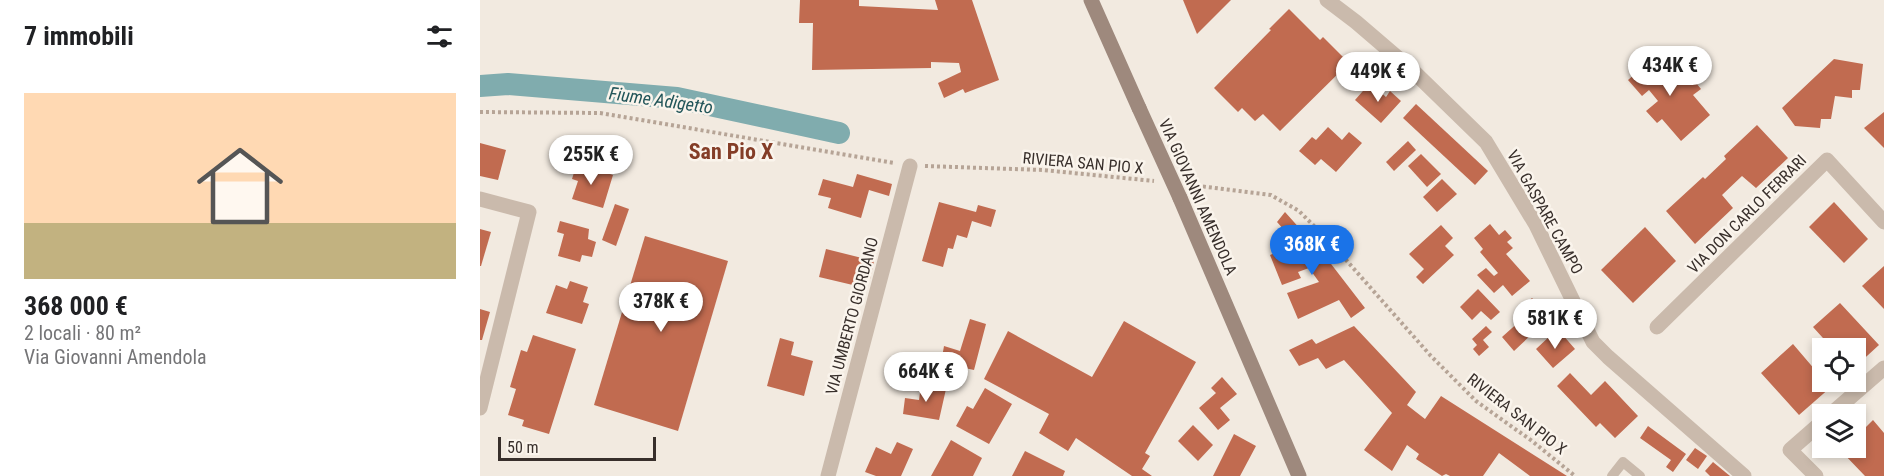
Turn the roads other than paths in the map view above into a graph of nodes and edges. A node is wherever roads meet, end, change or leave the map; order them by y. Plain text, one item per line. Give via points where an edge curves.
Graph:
1 (1091, 0) edge
2 (1327, 0) edge
3 (910, 166) road end
4 (480, 199) edge
5 (1884, 222) edge
6 (1657, 327) dead end
7 (1884, 368) edge
8 (1843, 404) edge
9 (480, 408) edge
10 (1812, 431) edge
11 (828, 476) edge
12 (1299, 476) edge
13 (1612, 476) edge
14 (1640, 476) edge
15 (1744, 476) edge
16 (1816, 476) edge

1 - 12 main road, VIA GIOVANNI AMENDOLA, bridge via 1180,191
2 - 15 street, VIA GASPARE CAMPO via 1412,70 1486,142 1536,225 1593,342
3 - 11 street, VIA UMBERTO GIORDANO
4 - 9 street via 530,212
5 - 6 street, VIA DON CARLO FERRARI via 1827,160
7 - 8 street
10 - 16 street via 1790,450
13 - 14 lane via 1623,462

